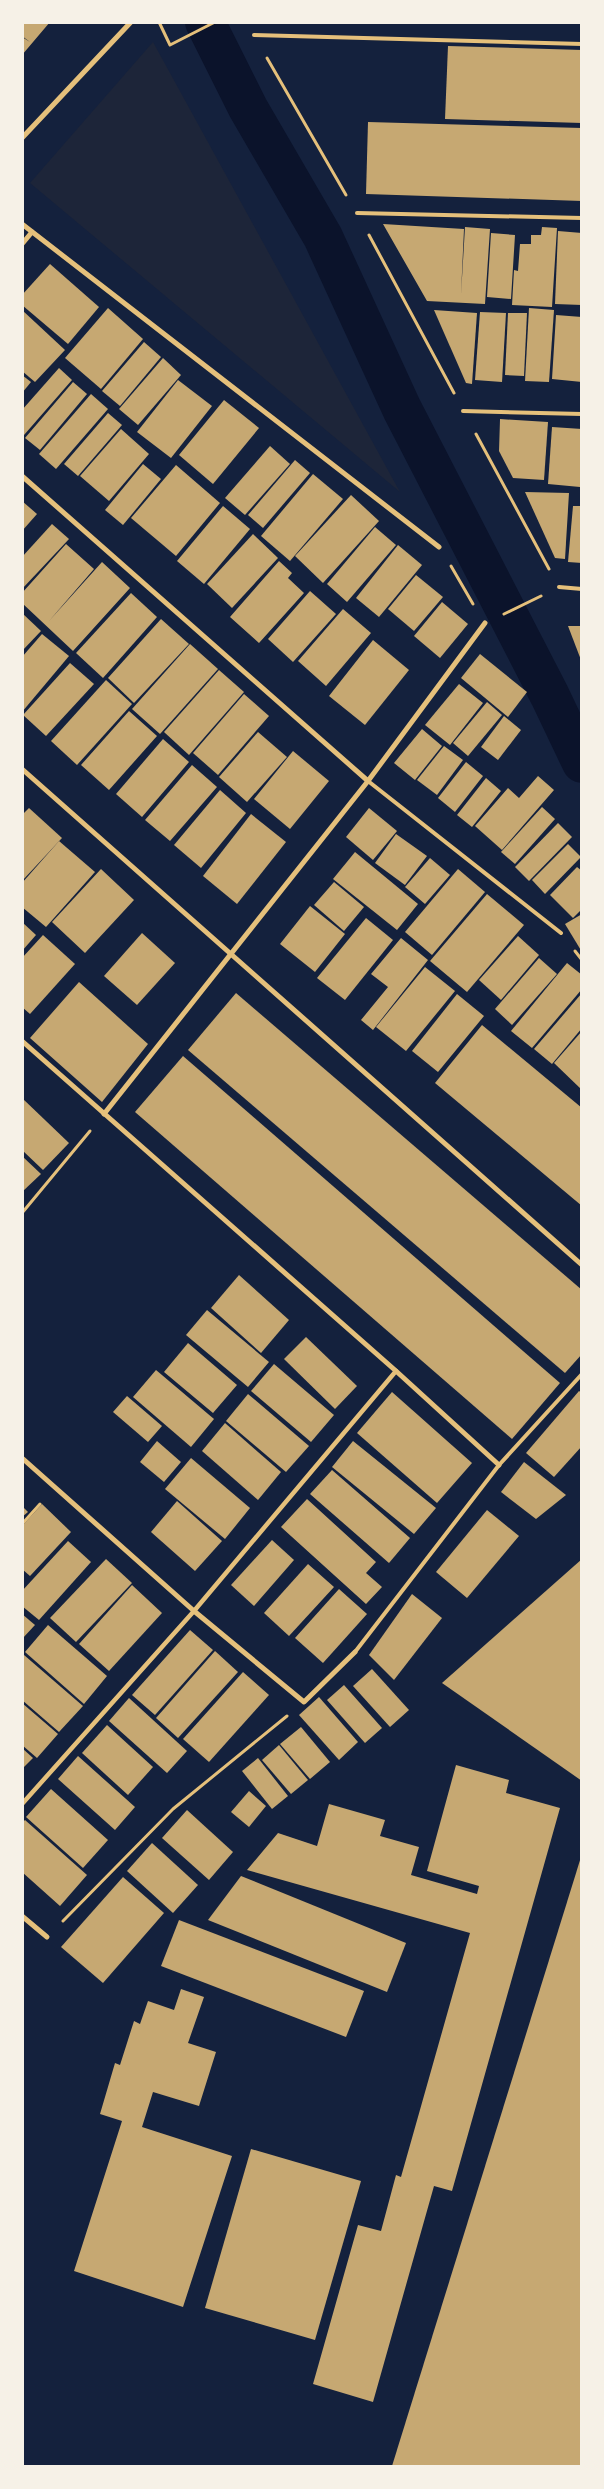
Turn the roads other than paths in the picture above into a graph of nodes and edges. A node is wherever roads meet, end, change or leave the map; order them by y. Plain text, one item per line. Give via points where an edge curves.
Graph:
1 (131, 22) edge
2 (254, 35) road end
3 (582, 44) edge
4 (22, 138) edge
5 (357, 213) road end
6 (582, 218) edge
7 (22, 224) edge
8 (32, 232) junction
9 (22, 244) edge
10 (464, 411) road end
11 (582, 414) edge
12 (22, 476) edge
13 (439, 547) road end
14 (559, 587) road end
15 (582, 589) edge
16 (485, 623) road end
17 (22, 769) edge
18 (368, 781) junction
19 (561, 932) dead end
20 (231, 954) junction
21 (22, 1041) edge
22 (104, 1114) junction
23 (582, 1265) edge
24 (396, 1371) junction
25 (582, 1374) edge
26 (22, 1458) edge
27 (499, 1465) junction
28 (194, 1611) junction
29 (355, 1652) joint
30 (22, 1804) edge
31 (22, 1916) edge
32 (47, 1937) road end

1 - 4 street
2 - 3 lane
5 - 6 lane
7 - 8 street
8 - 9 street
8 - 13 street
10 - 11 lane
12 - 18 street
14 - 15 lane
16 - 18 street
17 - 20 street
18 - 19 lane
18 - 20 street
20 - 22 street
20 - 23 street
21 - 22 street
22 - 24 street
24 - 27 street
24 - 28 street
25 - 27 lane
26 - 28 street
27 - 29 lane
28 - 29 street via 304,1702
28 - 30 street
31 - 32 street

